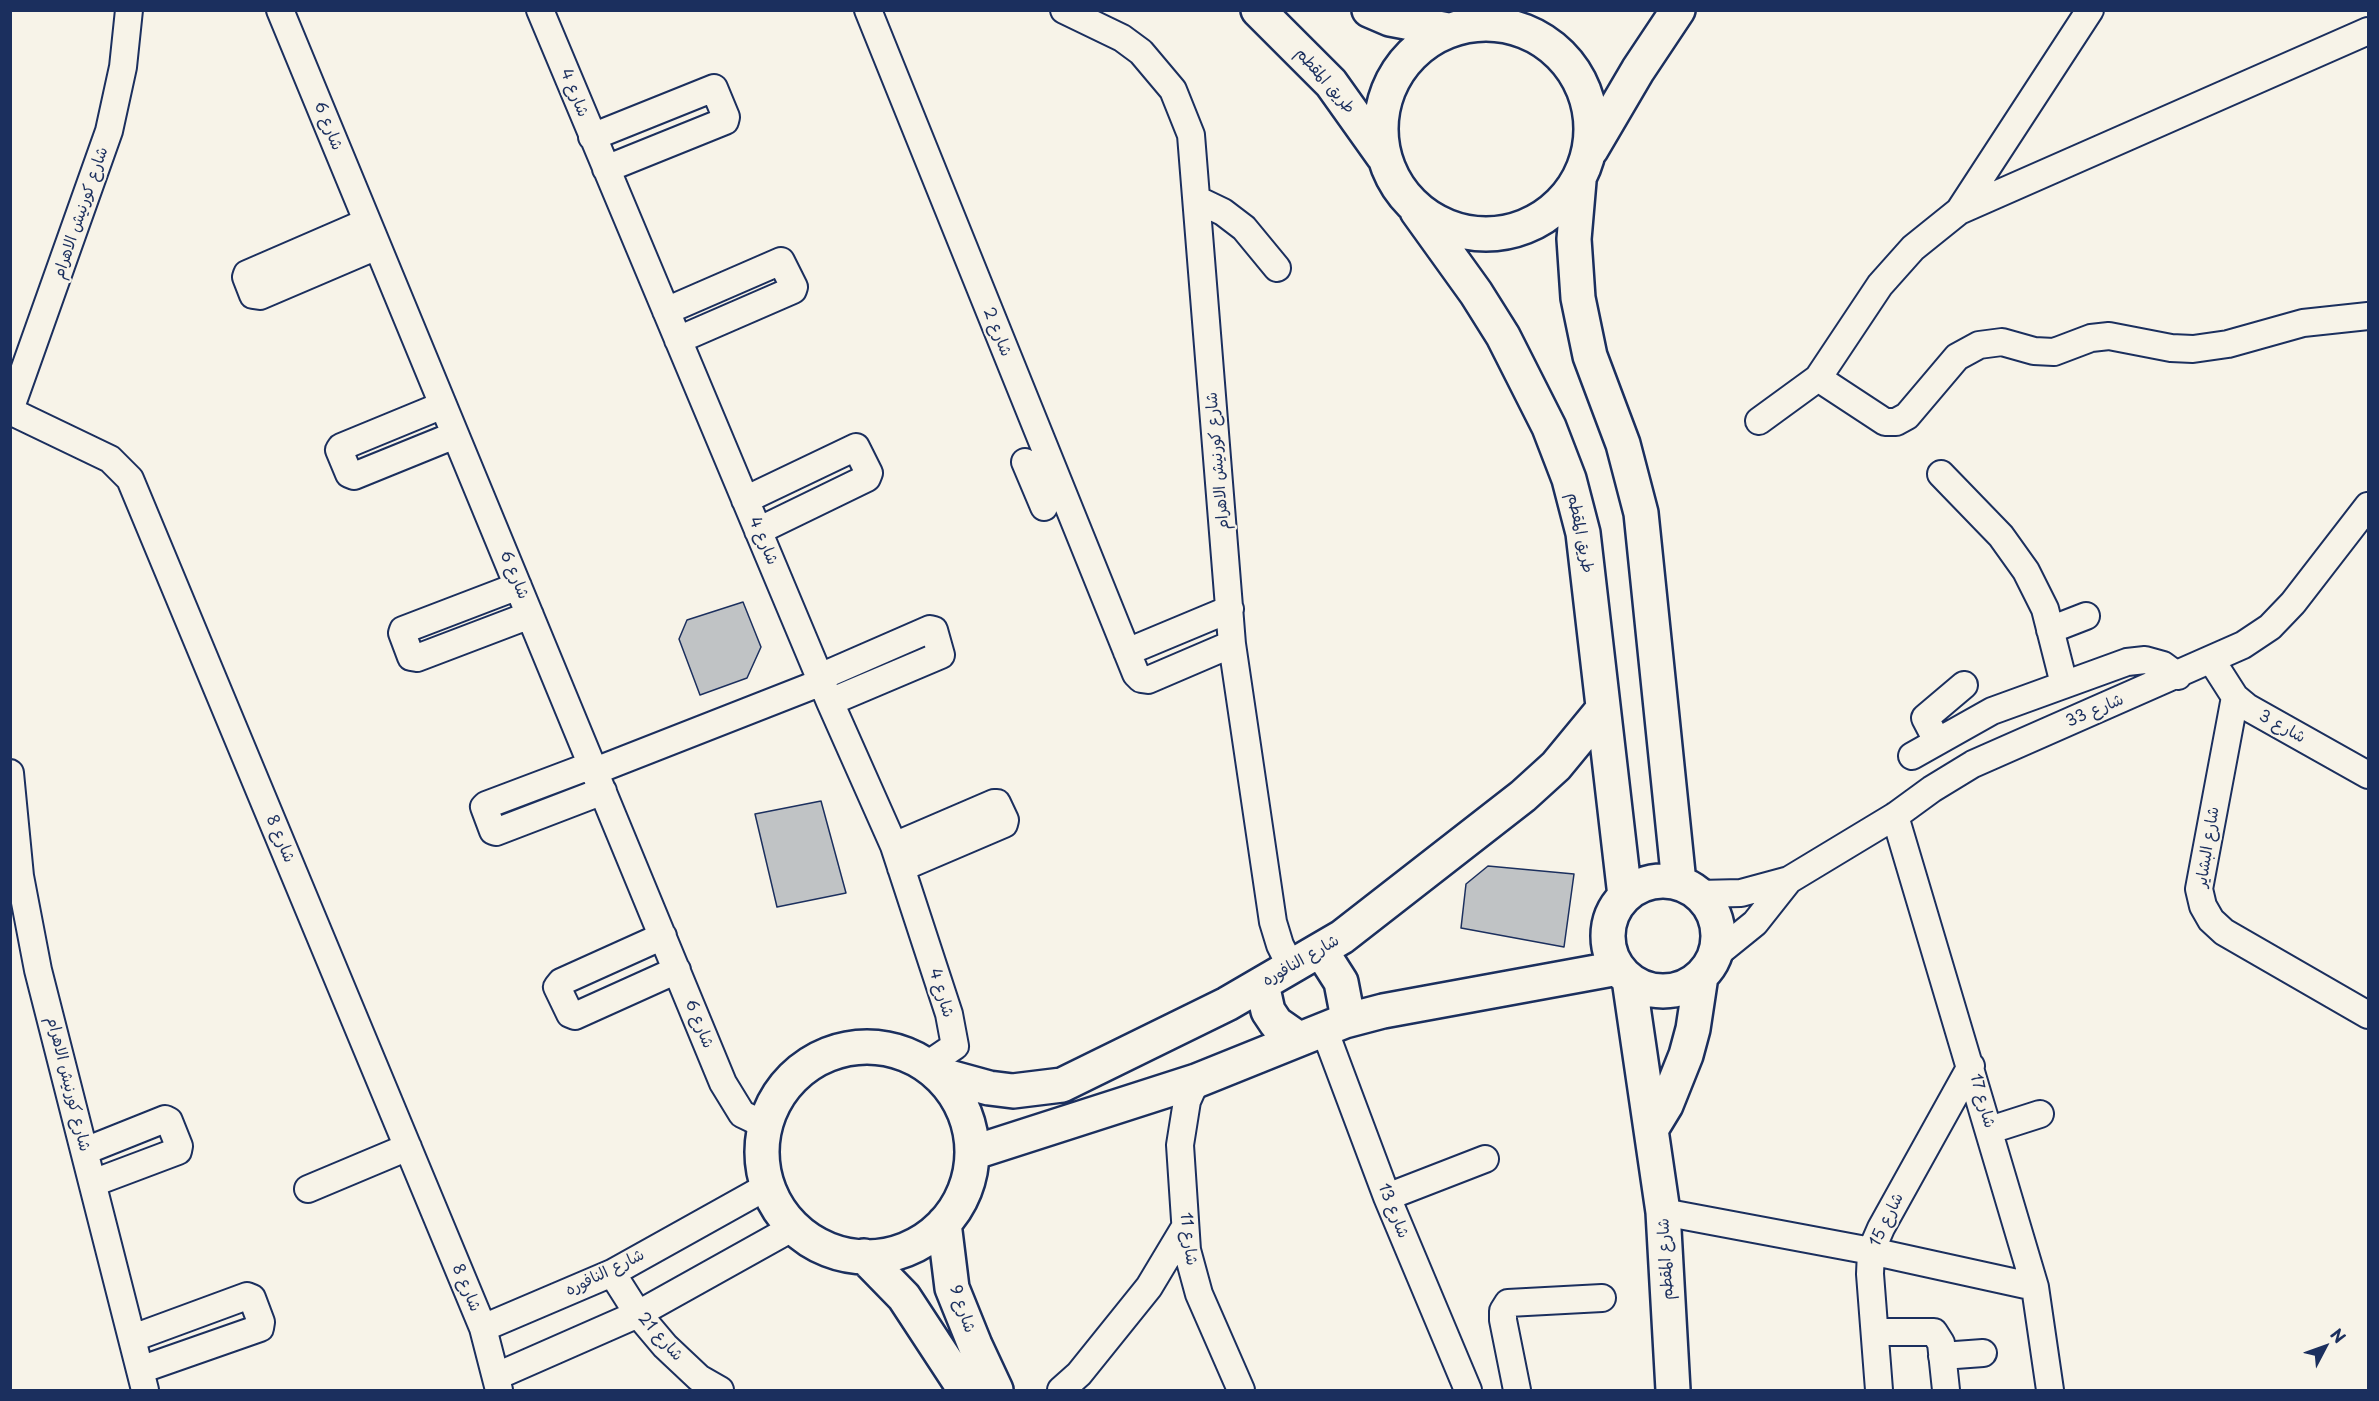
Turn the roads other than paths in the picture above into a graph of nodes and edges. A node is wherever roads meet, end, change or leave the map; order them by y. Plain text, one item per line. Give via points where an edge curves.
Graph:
1 (129, 10) edge
2 (280, 10) edge
3 (540, 10) edge
4 (868, 10) edge
5 (1064, 10) edge
6 (1258, 10) edge
7 (1369, 10) edge
8 (1526, 10) edge
9 (1678, 10) edge
10 (2090, 10) edge
11 (1482, 23) junction
12 (1448, 30) junction
13 (2368, 31) edge
14 (592, 137) junction
15 (1384, 158) junction
16 (1584, 166) junction
17 (606, 170) junction
18 (1198, 200) junction
19 (1417, 211) junction
20 (1959, 211) junction
21 (367, 222) junction
22 (377, 246) junction
23 (1277, 268) dead end
24 (666, 312) junction
25 (2368, 316) edge
26 (678, 340) junction
27 (1818, 378) junction
28 (443, 405) junction
29 (10, 411) edge
30 (1759, 421) dead end
31 (455, 435) junction
32 (1025, 462) dead end
33 (1941, 474) dead end
34 (1045, 490) junction
35 (745, 500) junction
36 (2368, 506) edge
37 (758, 531) junction
38 (518, 586) junction
39 (1230, 609) junction
40 (530, 615) junction
41 (2086, 616) dead end
42 (2050, 630) junction
43 (1232, 644) junction
44 (1127, 652) junction
45 (2212, 661) junction
46 (2178, 676) junction
47 (2064, 684) junction
48 (1964, 685) dead end
49 (824, 687) junction
50 (2235, 697) junction
51 (1603, 709) junction
52 (1936, 741) junction
53 (1912, 756) dead end
54 (10, 773) edge
55 (2368, 775) edge
56 (597, 776) junction
57 (1894, 816) junction
58 (1789, 880) junction
59 (1689, 889) junction
60 (1625, 896) junction
61 (663, 936) junction
62 (1304, 959) junction
63 (1707, 967) junction
64 (677, 970) junction
65 (1624, 973) junction
66 (1262, 984) junction
67 (2368, 1015) edge
68 (1323, 1030) junction
69 (1971, 1066) junction
70 (932, 1070) junction
71 (1196, 1081) junction
72 (2040, 1114) dead end
73 (765, 1125) junction
74 (1652, 1128) junction
75 (1990, 1130) junction
76 (408, 1147) junction
77 (85, 1151) junction
78 (972, 1153) junction
79 (1485, 1160) dead end
80 (93, 1183) junction
81 (768, 1186) junction
82 (308, 1189) dead end
83 (1387, 1197) junction
84 (1663, 1212) junction
85 (944, 1223) junction
86 (794, 1227) junction
87 (1185, 1227) junction
88 (1871, 1251) junction
89 (864, 1256) junction
90 (612, 1273) junction
91 (2036, 1287) junction
92 (1602, 1298) dead end
93 (638, 1314) junction
94 (483, 1328) junction
95 (1877, 1332) junction
96 (133, 1338) junction
97 (1983, 1353) dead end
98 (1942, 1356) junction
99 (143, 1380) edge
100 (498, 1383) edge
101 (720, 1390) edge
102 (966, 1390) edge
103 (996, 1390) edge
104 (1061, 1390) edge
105 (1241, 1390) edge
106 (1468, 1390) edge
107 (1517, 1390) edge
108 (1673, 1390) edge
109 (1879, 1390) edge
110 (1946, 1390) edge
111 (2050, 1390) edge

1 - 29 street, شارع كورنيش الاهرام via 123,67 109,131
2 - 21 street, شارع 6
3 - 14 street, شارع 4
4 - 34 street, شارع 2
5 - 18 street, شارع كورنيش الاهرام via 1122,38 1153,64 1173,90 1191,135
6 - 15 main road, طريق المقطم via 1331,83
7 - 12 main road via 1390,20
8 - 11 main road
9 - 16 main road via 1638,70
10 - 20 street
11 - 12 main road
11 - 16 main road via 1510,26 1536,35 1558,51 1576,73 1587,98 1592,125
12 - 15 main road via 1421,45 1399,68 1386,96 1380,127
13 - 20 street
14 - 17 street, شارع 4
14 - 17 street via 714,88 725,121
15 - 19 main road
16 - 19 main road via 1560,205 1535,224 1505,233 1464,232
16 - 59 main road via 1574,239 1578,298 1590,356 1623,444 1641,513
17 - 24 street, شارع 4
18 - 23 street via 1244,228
18 - 39 street, شارع كورنيش الاهرام
19 - 51 main road, طريق المقطم via 1503,336 1549,427 1569,479 1582,533
20 - 27 street via 1913,248 1880,285
21 - 22 street, شارع 6
21 - 22 street via 247,274 250,286 254,295 260,296
22 - 28 street, شارع 6
24 - 26 street, شارع 4
24 - 26 street via 781,261 794,287
25 - 27 street via 2303,324 2193,349 2109,336 2091,338 2054,352 1990,342 1957,357 1907,416 1890,422
26 - 35 street, شارع 4
27 - 30 street
28 - 31 street, شارع 6
28 - 31 street via 341,447 342,458 349,474 354,476
29 - 76 street, شارع 8 via 110,459 130,478
31 - 38 street, شارع 6
32 - 34 street
33 - 42 street via 1994,528 2026,571 2045,609
34 - 44 street, شارع 2
35 - 37 street, شارع 4
35 - 37 street via 856,447 869,473 867,478
36 - 45 street, شارع 33 via 2270,627
37 - 49 street, شارع 4
38 - 40 street, شارع 6
38 - 40 street via 403,630 411,657
39 - 43 street, شارع كورنيش الاهرام
39 - 44 street
40 - 56 street, شارع 6
41 - 42 street
42 - 47 street
43 - 44 street, شارع 2 via 1148,680 1141,680 1136,674
43 - 62 street, شارع كورنيش الاهرام via 1275,928 1280,945
45 - 46 street, شارع 33
45 - 50 street, شارع 3
46 - 47 street via 2163,665 2145,660 2127,662
46 - 57 street, شارع 33 via 1973,764
47 - 52 street via 1992,711
48 - 52 street via 1925,718
49 - 56 street
49 - 70 street, شارع 4 via 897,857 949,1014 955,1046
50 - 55 street, شارع 3
50 - 67 street, شارع البشاير via 2199,889 2203,906 2224,932
51 - 60 main road, طريق المقطم
51 - 62 main road, شارع النافوره via 1532,789 1342,937
52 - 53 street
54 - 77 street, شارع كورنيش الاهرام via 28,923
56 - 61 street, شارع 6
57 - 58 street, شارع 33
57 - 69 street, شارع 17
58 - 59 street, شارع 33 via 1741,893
58 - 63 street, شارع 33 via 1755,923
59 - 60 main road via 1656,881 1634,888
59 - 63 main road via 1707,903 1716,924 1718,935
60 - 65 main road via 1612,914 1607,936
61 - 64 street, شارع 6
61 - 64 street via 557,987 570,1014 576,1016
62 - 66 main road, شارع النافوره
62 - 68 main road via 1331,966 1341,982 1346,1008
63 - 65 main road via 1682,987 1660,991 1639,985
63 - 74 main road via 1686,1055
64 - 73 street, شارع 6 via 733,1101 742,1114
65 - 68 main road via 1383,1011
65 - 74 main road, شارع المقطم
66 - 68 main road via 1268,1011 1276,1023
66 - 70 main road, شارع النافوره via 1062,1085 1013,1091 989,1089
68 - 71 main road
68 - 83 street, شارع 13
69 - 75 street, شارع 17
69 - 88 street, شارع 15
70 - 73 main road via 909,1055 870,1046 831,1053 812,1061 783,1088
70 - 78 main road via 960,1102 971,1135
71 - 78 main road
71 - 87 street, شارع 11 via 1182,1123
72 - 75 street
73 - 81 main road via 762,1145
74 - 84 main road, شارع المقطم
75 - 91 street, شارع 17
76 - 82 street
76 - 94 street, شارع 8
77 - 80 street, شارع كورنيش الاهرام
77 - 80 street via 165,1119 170,1121 179,1146 178,1151
78 - 85 main road via 962,1198
79 - 83 street
80 - 96 street, شارع كورنيش الاهرام
81 - 86 main road
81 - 90 street, شارع النافوره
83 - 106 street, شارع 13
84 - 88 street
84 - 108 main road, شارع المقطم
85 - 89 main road via 916,1245 890,1254
85 - 103 main road, شارع 9 via 952,1288
86 - 89 main road via 833,1251
86 - 93 street
87 - 104 street via 1149,1287
87 - 105 street, شارع 11 via 1198,1294
88 - 91 street
88 - 95 street, شارع 15
89 - 102 main road via 904,1297
90 - 93 street, شارع 21
90 - 94 street, شارع النافوره
91 - 111 street, شارع 17
92 - 107 street via 1508,1303 1503,1320
93 - 100 street
93 - 101 street, شارع 21 via 679,1360
94 - 100 street
95 - 98 street via 1934,1332 1939,1337
95 - 109 street, شارع 15
96 - 99 street, شارع كورنيش الاهرام
96 - 99 street via 247,1296 252,1298 261,1322 260,1328
97 - 98 street
98 - 110 street

